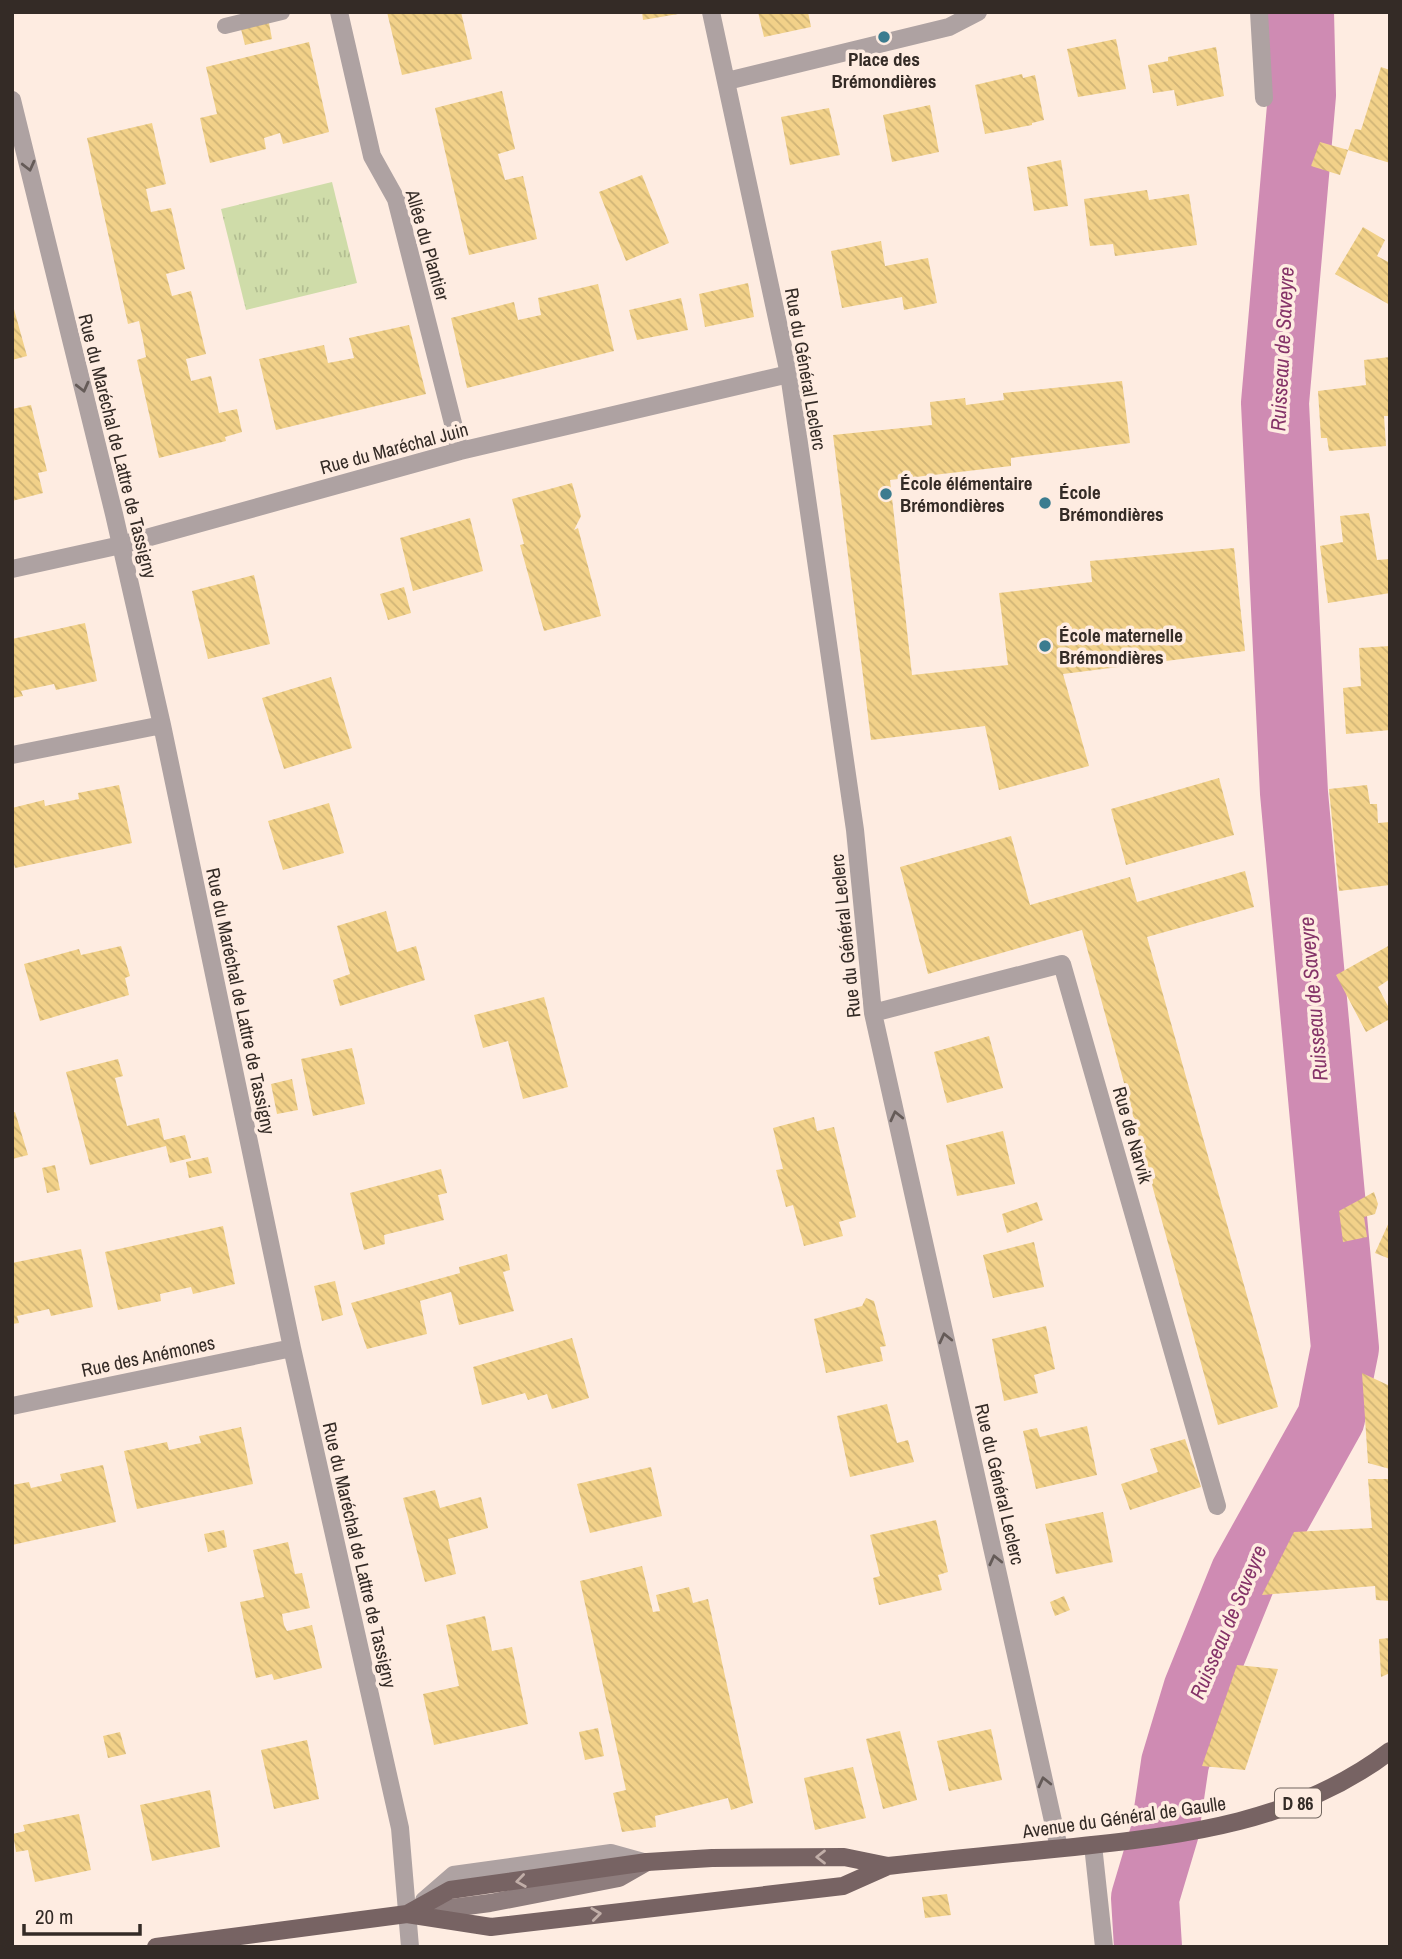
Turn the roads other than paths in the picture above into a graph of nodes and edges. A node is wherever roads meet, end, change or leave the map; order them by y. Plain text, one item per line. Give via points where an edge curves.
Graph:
1 (282, 12) edge
2 (339, 12) edge
3 (711, 12) edge
4 (978, 12) edge
5 (1259, 12) edge
6 (225, 26) dead end
7 (727, 82) junction
8 (1264, 98) dead end
9 (12, 100) edge
10 (789, 374) junction
11 (460, 452) junction
12 (121, 545) junction
13 (12, 569) edge
14 (162, 725) junction
15 (12, 755) edge
16 (873, 1013) junction
17 (292, 1348) junction
18 (12, 1406) edge
19 (1217, 1506) dead end
20 (1390, 1751) edge
21 (1093, 1845) junction
22 (1059, 1848) junction
23 (888, 1866) junction
24 (407, 1914) junction
25 (156, 1947) edge
26 (410, 1947) edge
27 (1104, 1947) edge

1 - 6 lane
2 - 11 street, Allée du Plantier via 372,156 396,199
3 - 7 street, Rue du Général Leclerc
4 - 7 street via 948,27
5 - 8 street
7 - 10 street, Rue du Général Leclerc
9 -> 12 street, Rue du Maréchal de Lattre de Tassigny
10 - 11 street, Rue du Maréchal Juin
10 - 16 street, Rue du Général Leclerc via 855,830
11 - 12 street, Rue du Maréchal Juin
12 - 13 street, Rue du Maréchal Juin
12 - 14 street, Rue du Maréchal de Lattre de Tassigny
14 - 15 street
14 - 17 street, Rue du Maréchal de Lattre de Tassigny
16 - 19 street, Rue de Narvik via 1062,964
22 -> 16 street, Rue du Général Leclerc
17 - 18 street, Rue des Anémones
17 - 24 street, Rue du Maréchal de Lattre de Tassigny via 400,1828
20 - 21 main road, Avenue du Général de Gaulle / D 86 via 1324,1792 1265,1816 1196,1832
21 - 22 main road, Avenue du Général de Gaulle / D 86
21 - 27 street
22 - 23 main road, Avenue du Général de Gaulle / D 86
24 -> 23 main road, Avenue du Général de Gaulle via 491,1927 842,1886
23 -> 24 main road, Avenue du Général de Gaulle via 844,1857 647,1862 450,1891
24 - 25 main road, Avenue du Général de Gaulle
24 - 26 street, Rue du Maréchal de Lattre de Tassigny

